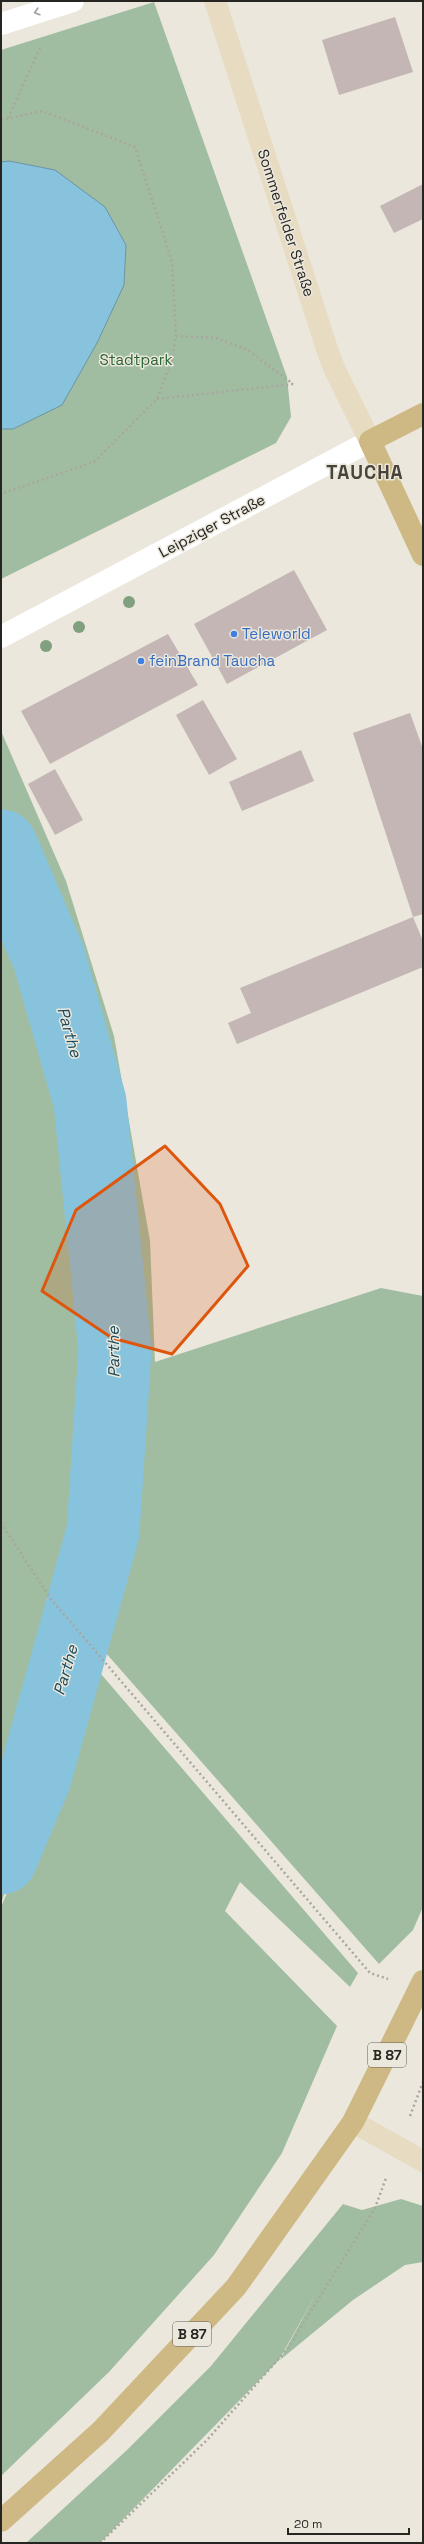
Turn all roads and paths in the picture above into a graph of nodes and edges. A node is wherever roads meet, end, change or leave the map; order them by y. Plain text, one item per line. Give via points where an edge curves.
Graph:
1 (73, 1) edge
2 (215, 1) edge
3 (1, 24) edge
4 (42, 44) dead end
5 (8, 119) junction
6 (1, 120) edge
7 (176, 336) junction
8 (157, 399) junction
9 (423, 414) edge
10 (370, 441) junction
11 (2, 495) edge
12 (423, 555) edge
13 (1, 637) edge
14 (1, 1523) edge
15 (395, 1981) dead end
16 (423, 1981) edge
17 (423, 2082) edge
18 (417, 2099) dead end
19 (353, 2122) junction
20 (423, 2161) edge
21 (384, 2183) dead end
22 (1, 2521) edge
23 (100, 2543) edge

1 -> 3 street
2 - 10 main road, Sommerfelder Straße via 332,362
4 - 5 path
5 - 6 path
5 - 7 path via 42,111 135,147 172,262
7 - 8 path via 172,360
7 - 8 path via 216,338 248,350 294,384
8 - 11 path via 94,462
9 - 10 main road, Leipziger Straße
10 - 12 main road
10 - 13 street, Leipziger Straße
14 - 15 path via 50,1598 105,1666 370,1973
16 - 19 main road, B 87
17 - 18 path
19 - 20 main road
19 - 22 main road, B 87 via 236,2287 101,2432
21 - 23 path via 375,2208 288,2348 208,2439

